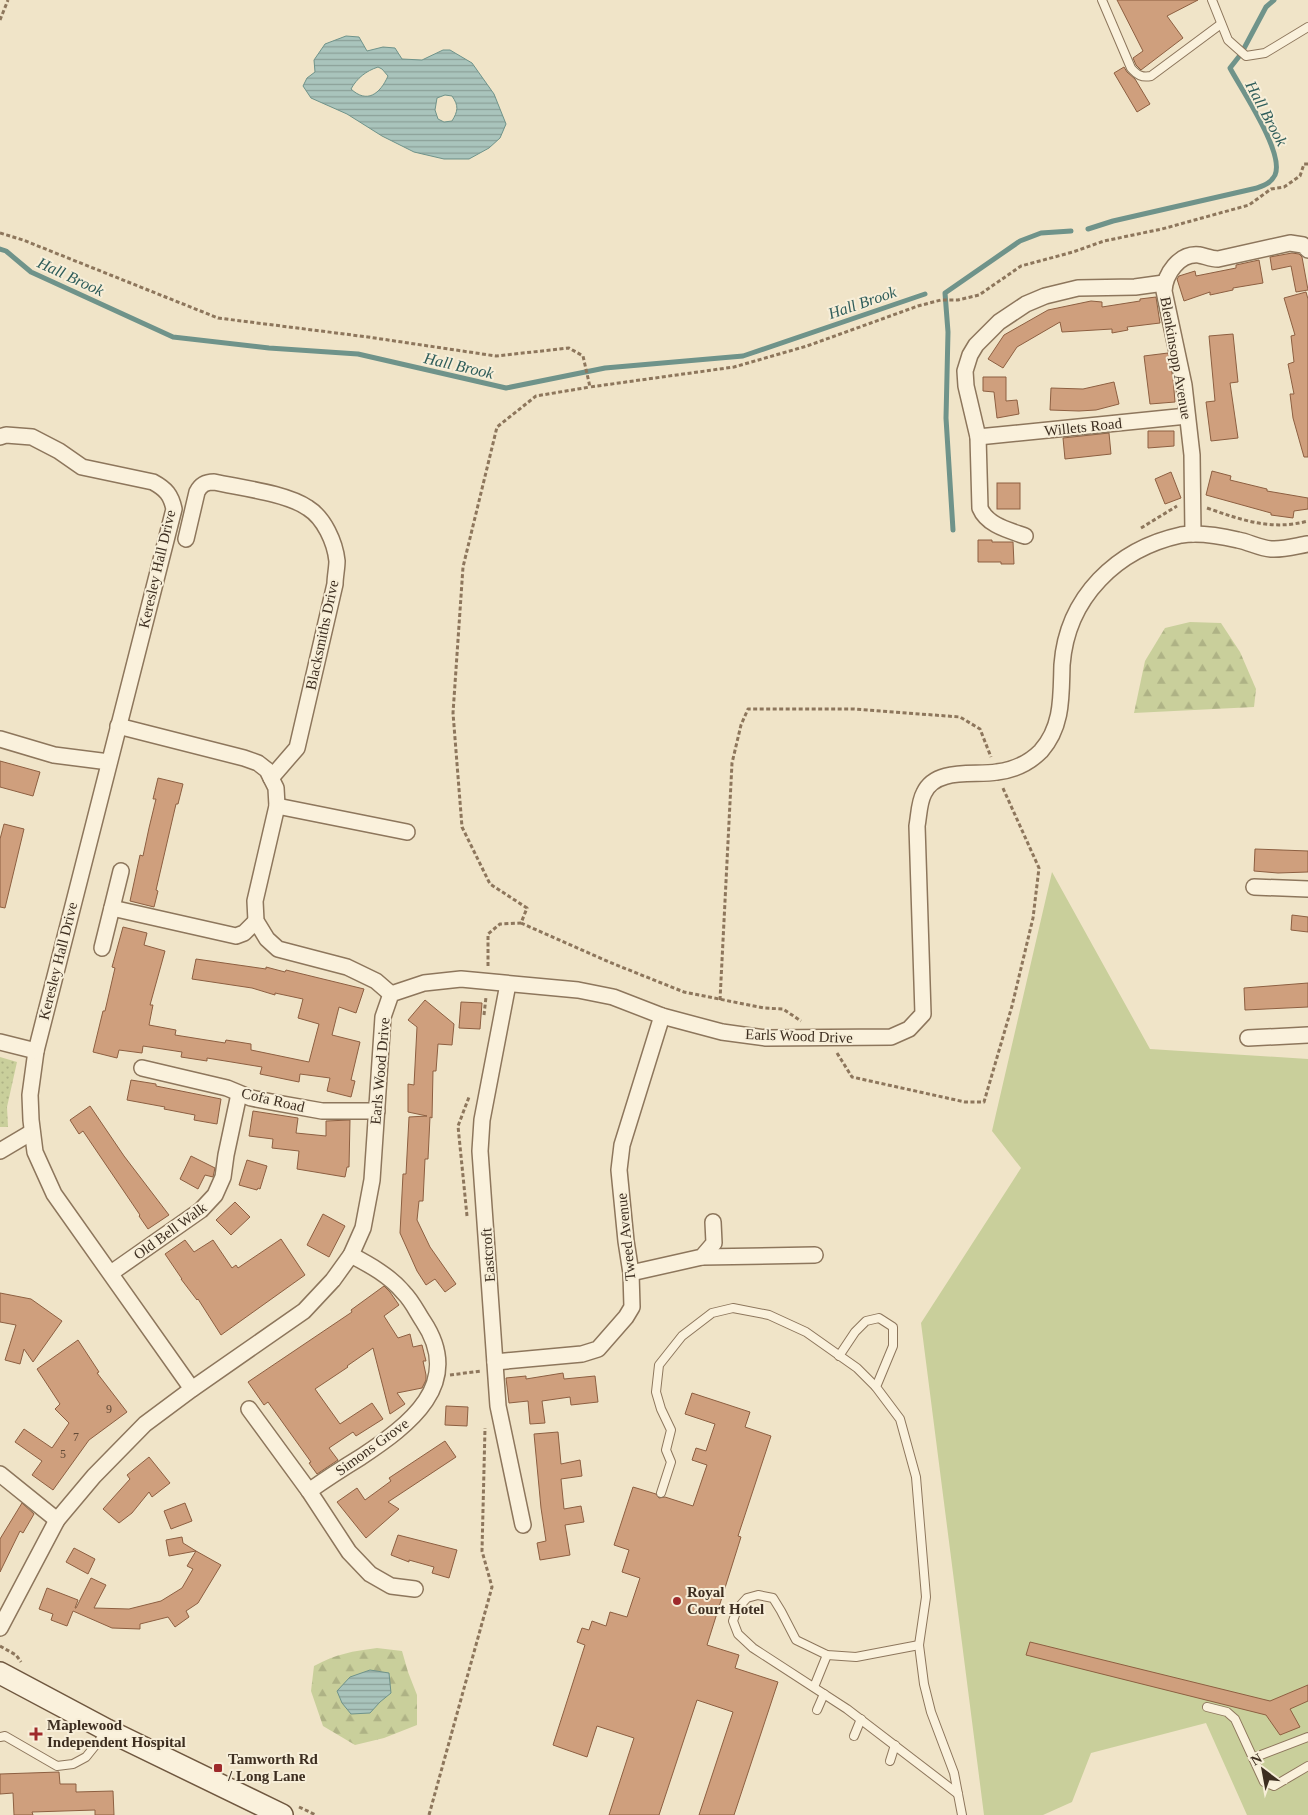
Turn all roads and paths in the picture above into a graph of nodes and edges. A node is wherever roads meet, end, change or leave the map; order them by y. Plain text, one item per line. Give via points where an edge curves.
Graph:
1 (8, 0) edge
2 (1102, 0) edge
3 (1212, 0) edge
4 (0, 20) edge
5 (1221, 24) junction
6 (1308, 27) edge
7 (1308, 164) edge
8 (0, 233) edge
9 (1308, 250) edge
10 (1164, 282) junction
11 (1187, 416) junction
12 (0, 436) edge
13 (978, 437) junction
14 (1192, 503) junction
15 (1308, 522) edge
16 (1141, 528) dead end
17 (1192, 534) junction
18 (1025, 536) dead end
19 (186, 539) dead end
20 (1308, 544) edge
21 (118, 726) junction
22 (0, 739) edge
23 (109, 762) junction
24 (996, 772) junction
25 (271, 778) junction
26 (277, 806) junction
27 (407, 832) dead end
28 (121, 871) dead end
29 (1254, 887) dead end
30 (1308, 889) edge
31 (112, 908) junction
32 (256, 921) junction
33 (522, 922) dead end
34 (102, 948) dead end
35 (508, 984) junction
36 (391, 994) junction
37 (720, 1000) junction
38 (662, 1016) junction
39 (806, 1024) dead end
40 (1308, 1035) edge
41 (1248, 1038) dead end
42 (0, 1042) edge
43 (833, 1047) dead end
44 (36, 1051) junction
45 (142, 1068) dead end
46 (239, 1094) junction
47 (377, 1111) junction
48 (32, 1132) junction
49 (0, 1151) edge
50 (713, 1222) dead end
51 (815, 1254) dead end
52 (351, 1255) junction
53 (702, 1257) junction
54 (111, 1273) junction
55 (631, 1273) junction
56 (839, 1356) junction
57 (489, 1366) junction
58 (437, 1377) junction
59 (876, 1387) junction
60 (192, 1389) junction
61 (249, 1409) dead end
62 (0, 1474) edge
63 (309, 1491) junction
64 (661, 1493) dead end
65 (58, 1520) junction
66 (523, 1525) dead end
67 (415, 1589) dead end
68 (0, 1628) edge
69 (919, 1645) junction
70 (827, 1655) junction
71 (0, 1673) edge
72 (814, 1687) junction
73 (824, 1694) junction
74 (1207, 1707) dead end
75 (817, 1710) dead end
76 (861, 1719) junction
77 (107, 1730) junction
78 (0, 1736) edge
79 (854, 1736) dead end
80 (1308, 1737) edge
81 (894, 1745) junction
82 (1253, 1758) junction
83 (890, 1761) dead end
84 (1308, 1766) edge
85 (958, 1794) junction
86 (282, 1815) edge
87 (962, 1815) edge

1 - 4 path
2 - 5 lane via 1131,68 1145,77 1151,76
3 - 5 lane
5 - 6 lane via 1228,40 1246,56 1265,52
7 - 8 path via 1304,164 1300,176 1284,187 1271,189 1249,205 1104,241 1021,266 979,295 918,306 807,346 734,367 590,387 583,356 569,348 496,356 218,318
9 - 10 street, Blenkinsopp Avenue via 1303,245 1290,243 1218,258 1190,256 1175,266
10 - 11 street, Blenkinsopp Avenue
10 - 13 street via 1063,291 1026,304 999,322 976,345 965,370
11 - 13 street, Willets Road
11 - 14 street, Blenkinsopp Avenue via 1192,455
12 - 21 street, Keresley Hall Drive via 32,437 82,467 153,482 163,487 171,497 174,509
13 - 18 street via 980,508 990,522
14 - 15 path via 1262,525 1287,526
14 - 16 path via 1176,506
14 - 17 street, Blenkinsopp Avenue
17 - 20 street, Earls Wood Drive via 1239,540 1271,549
17 - 24 street, Earls Wood Drive via 1135,552 1101,577 1075,613 1065,647 1058,723 1051,737 1025,763
19 - 25 street, Blacksmiths Drive via 197,492 207,482 287,498 308,508 322,521 331,539 337,561 335,584 297,748
21 - 23 street, Keresley Hall Drive
21 - 25 street via 258,763
22 - 23 street via 54,755
23 - 44 street, Keresley Hall Drive
24 - 37 path via 980,729 960,716 854,709 748,710 732,763
24 - 38 street, Earls Wood Drive via 942,778 924,792 917,826 922,1014 909,1029 891,1037 766,1038 722,1032
24 - 43 path via 1040,868 1033,918 1012,1006 984,1102 965,1102 852,1077
25 - 26 street via 276,788
26 - 27 street
26 - 32 street via 255,901
28 - 31 street
29 - 30 street
31 - 32 street via 236,936
31 - 34 street
32 - 36 street via 278,949 346,967 376,981
33 - 37 path via 684,992
35 - 36 street, Earls Wood Drive via 461,979 424,983
35 - 38 street, Earls Wood Drive via 578,990 613,997
35 - 57 street, Eastcroft via 482,1120 480,1150
36 - 47 street, Earls Wood Drive via 383,1017
37 - 39 path via 783,1009
38 - 55 street, Tweed Avenue via 622,1145 619,1170
40 - 41 street
42 - 44 street
44 - 48 street, Keresley Hall Drive via 30,1095
45 - 46 street, Cofa Road via 228,1088
46 - 47 street, Cofa Road via 322,1111
46 - 54 street, Old Bell Walk via 223,1177 215,1195 201,1210
47 - 52 street, Earls Wood Drive via 372,1180 363,1228
48 - 49 street
48 - 54 street, Keresley Hall Drive via 35,1152 54,1194
50 - 53 street via 714,1243
51 - 53 street
52 - 58 street, Simons Grove via 384,1275 405,1293 434,1341
52 - 60 street, Earls Wood Drive via 304,1311
53 - 55 street
54 - 60 street, Keresley Hall Drive
55 - 57 street, Tweed Avenue via 632,1307 598,1349
56 - 59 lane
56 - 59 lane via 866,1321 879,1318 893,1327 893,1346
56 - 64 lane via 806,1332 778,1319 732,1308 712,1313 682,1336 660,1365 658,1374 656,1392 671,1430 666,1450 671,1462
57 - 58 path
57 - 66 street, Eastcroft
58 - 63 street, Simons Grove via 430,1395 414,1417 386,1440
59 - 69 lane via 900,1419 916,1477 926,1597
60 - 65 street, Earls Wood Drive via 139,1430 94,1476
61 - 63 street
62 - 65 street
63 - 67 street via 349,1552 370,1574 391,1586
65 - 68 street, Earls Wood Drive
69 - 70 lane via 856,1657
69 - 85 lane via 931,1712 954,1773
70 - 72 lane
70 - 72 lane via 796,1640 773,1598 758,1595 747,1598 737,1609 733,1621 738,1634 753,1648
71 - 77 main road
72 - 73 lane
73 - 75 lane
73 - 76 lane
74 - 82 lane via 1228,1712 1236,1719
76 - 79 lane
76 - 81 lane
77 - 78 lane via 86,1757 73,1764 57,1766
77 - 86 main road
80 - 82 lane
81 - 83 lane
81 - 85 lane
82 - 84 lane via 1264,1782 1274,1786
85 - 87 lane

